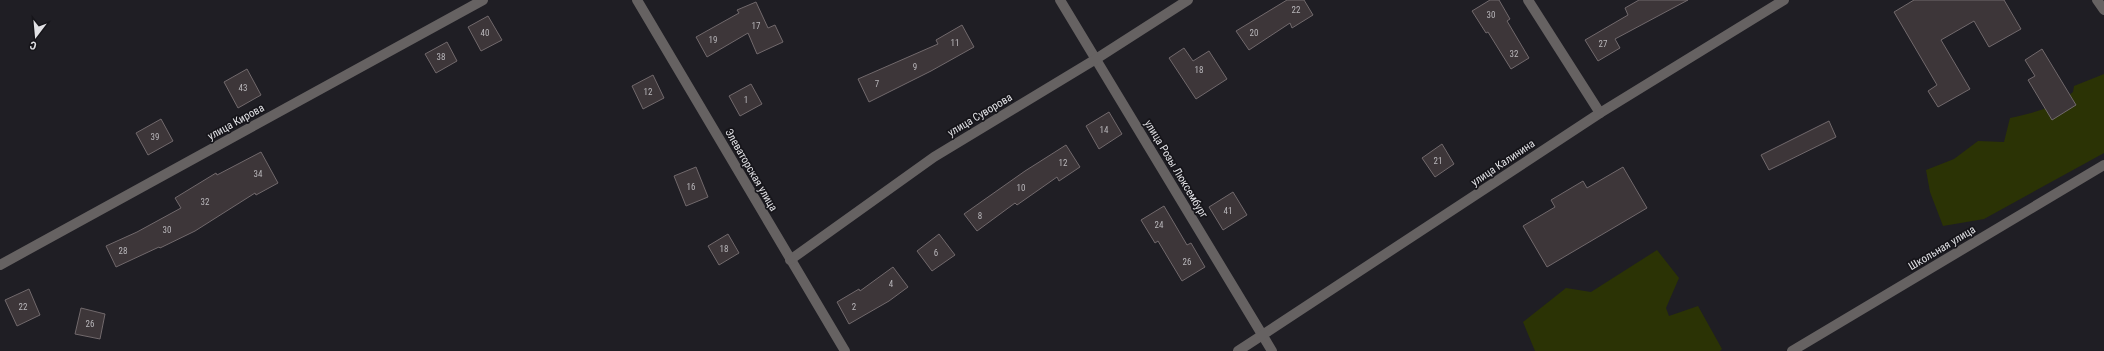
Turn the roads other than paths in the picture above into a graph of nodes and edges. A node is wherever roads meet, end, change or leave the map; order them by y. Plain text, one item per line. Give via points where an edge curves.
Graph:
1 (483, 0) edge
2 (637, 0) edge
3 (1060, 0) edge
4 (1188, 0) edge
5 (1528, 0) edge
6 (1784, 0) edge
7 (2097, 0) edge
8 (2104, 10) edge
9 (1096, 59) junction
10 (1600, 113) junction
11 (2104, 165) edge
12 (790, 260) junction
13 (0, 265) edge
14 (1263, 336) junction
15 (845, 351) edge
16 (1238, 351) edge
17 (1272, 351) edge
18 (1792, 351) edge

1 - 13 street, улица Кирова
2 - 12 street, Элеваторская улица
3 - 9 street, улица Розы Люксембург
4 - 9 street, улица Суворова
5 - 10 street
6 - 10 street, улица Калинина
7 - 8 street
9 - 12 street, улица Суворова via 934,157
9 - 14 street, улица Розы Люксембург
10 - 14 street, улица Калинина
11 - 18 street, Школьная улица
12 - 15 street, Элеваторская улица
14 - 16 street, улица Калинина
14 - 17 street, улица Розы Люксембург

